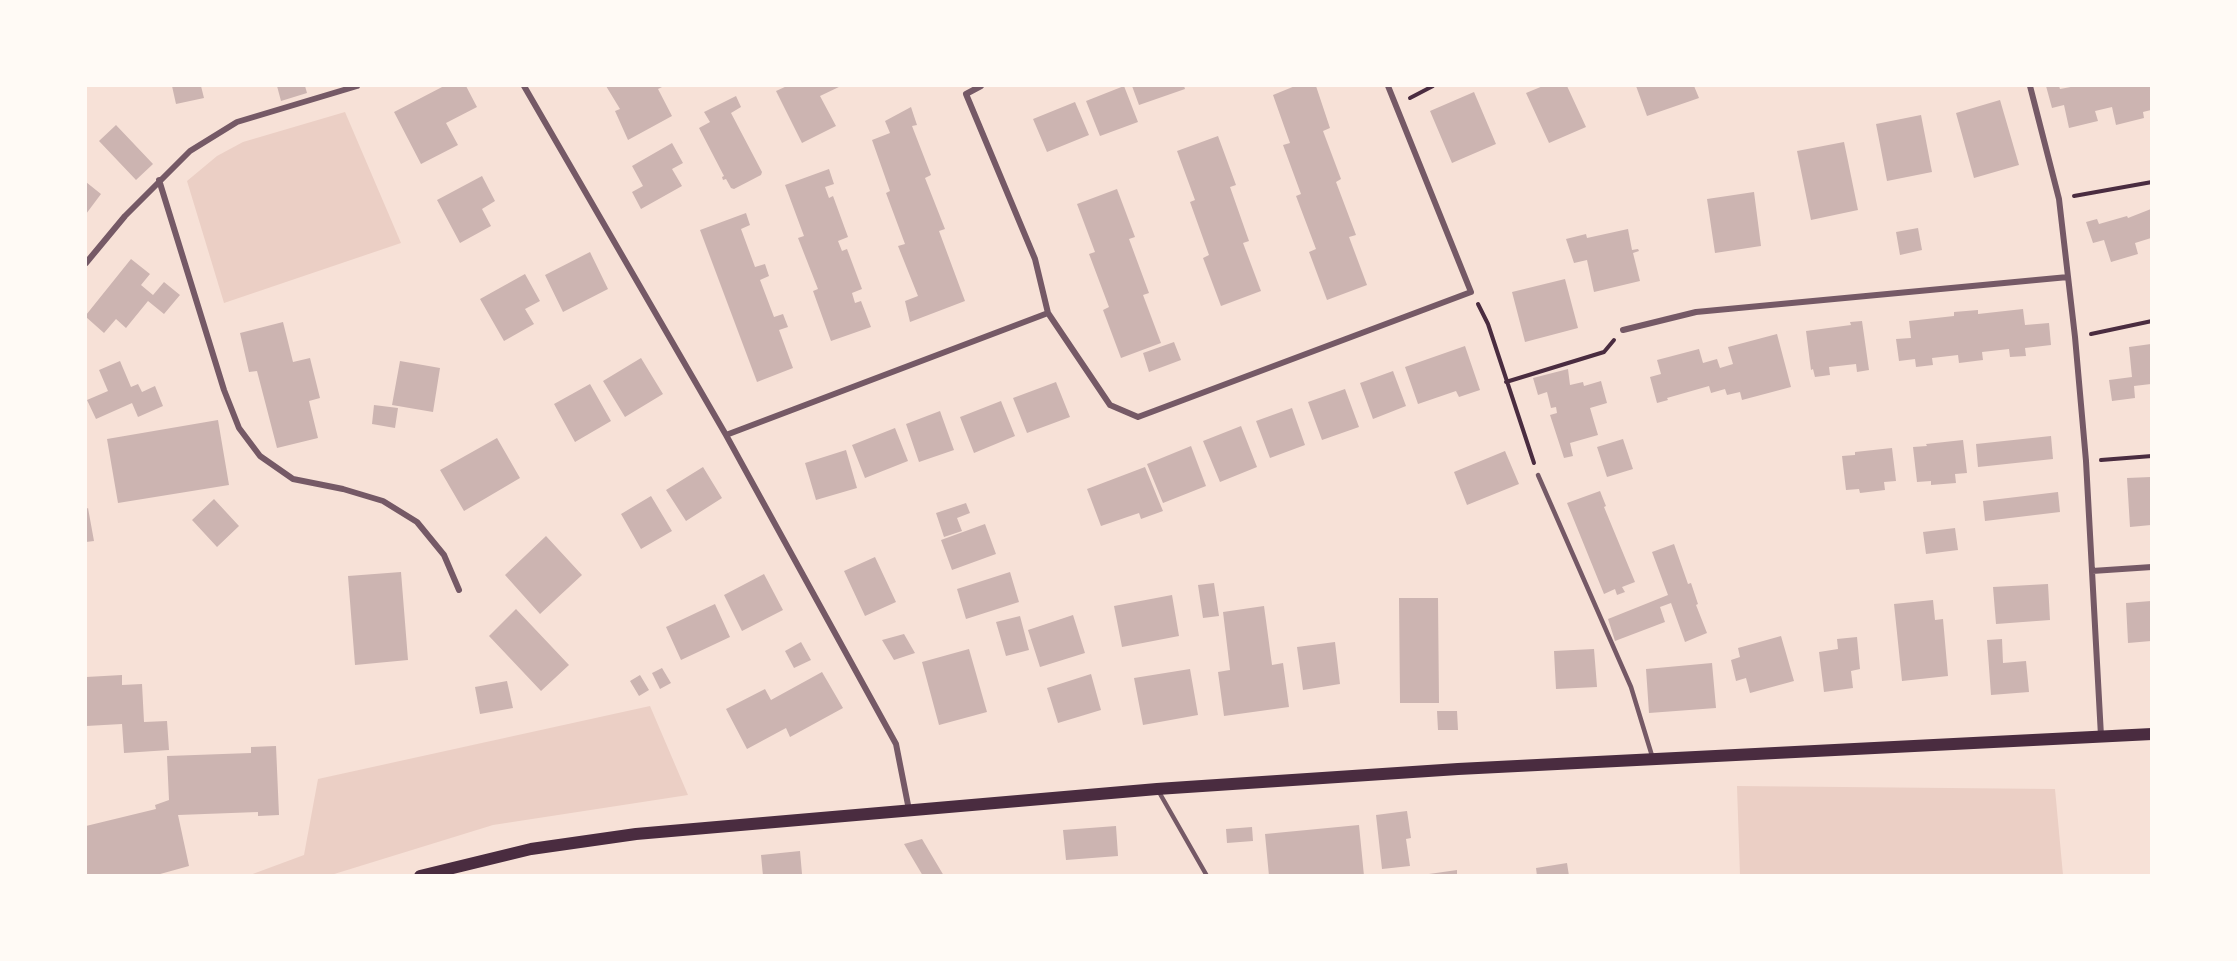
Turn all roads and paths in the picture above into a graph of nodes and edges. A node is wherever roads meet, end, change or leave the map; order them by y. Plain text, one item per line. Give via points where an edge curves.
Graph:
1 (357, 86) edge
2 (524, 86) edge
3 (961, 86) edge
4 (981, 86) edge
5 (1388, 86) edge
6 (1433, 86) edge
7 (2030, 86) edge
8 (966, 94) junction
9 (1396, 106) junction
10 (159, 180) junction
11 (2151, 182) edge
12 (2059, 199) junction
13 (86, 263) edge
14 (2068, 277) junction
15 (1471, 292) junction
16 (1048, 313) junction
17 (2151, 321) edge
18 (1623, 330) joint
19 (2075, 337) junction
20 (1506, 382) junction
21 (726, 435) junction
22 (2151, 456) edge
23 (2086, 461) junction
24 (1538, 475) joint
25 (2151, 567) edge
26 (2092, 571) junction
27 (459, 590) dead end
28 (2151, 734) edge
29 (2101, 736) junction
30 (1653, 759) junction
31 (1157, 789) junction
32 (909, 811) junction
33 (420, 876) edge
34 (1207, 876) edge

1 - 10 street via 237,122 190,152
2 - 21 street
3 - 8 street
4 - 8 street
5 - 9 street
6 - 9 path
7 - 12 street
8 - 16 street via 1035,259
9 - 15 street
10 - 13 street
10 - 27 street via 239,428 260,456 293,479 383,501 417,522 444,555
11 - 12 path
12 - 14 street
14 - 18 street via 1696,312
14 - 19 street
15 - 16 street via 1138,417 1110,405
15 - 20 path via 1488,324
16 - 21 street
17 - 19 path
18 - 20 path via 1604,352
19 - 23 street
20 - 24 path
21 - 32 street via 896,744
22 - 23 path
23 - 26 street
24 - 30 lane via 1631,687
25 - 26 street
26 - 29 street
28 - 29 main road
29 - 30 main road
30 - 31 main road
31 - 32 main road
31 - 34 lane
32 - 33 main road via 584,841 531,849

